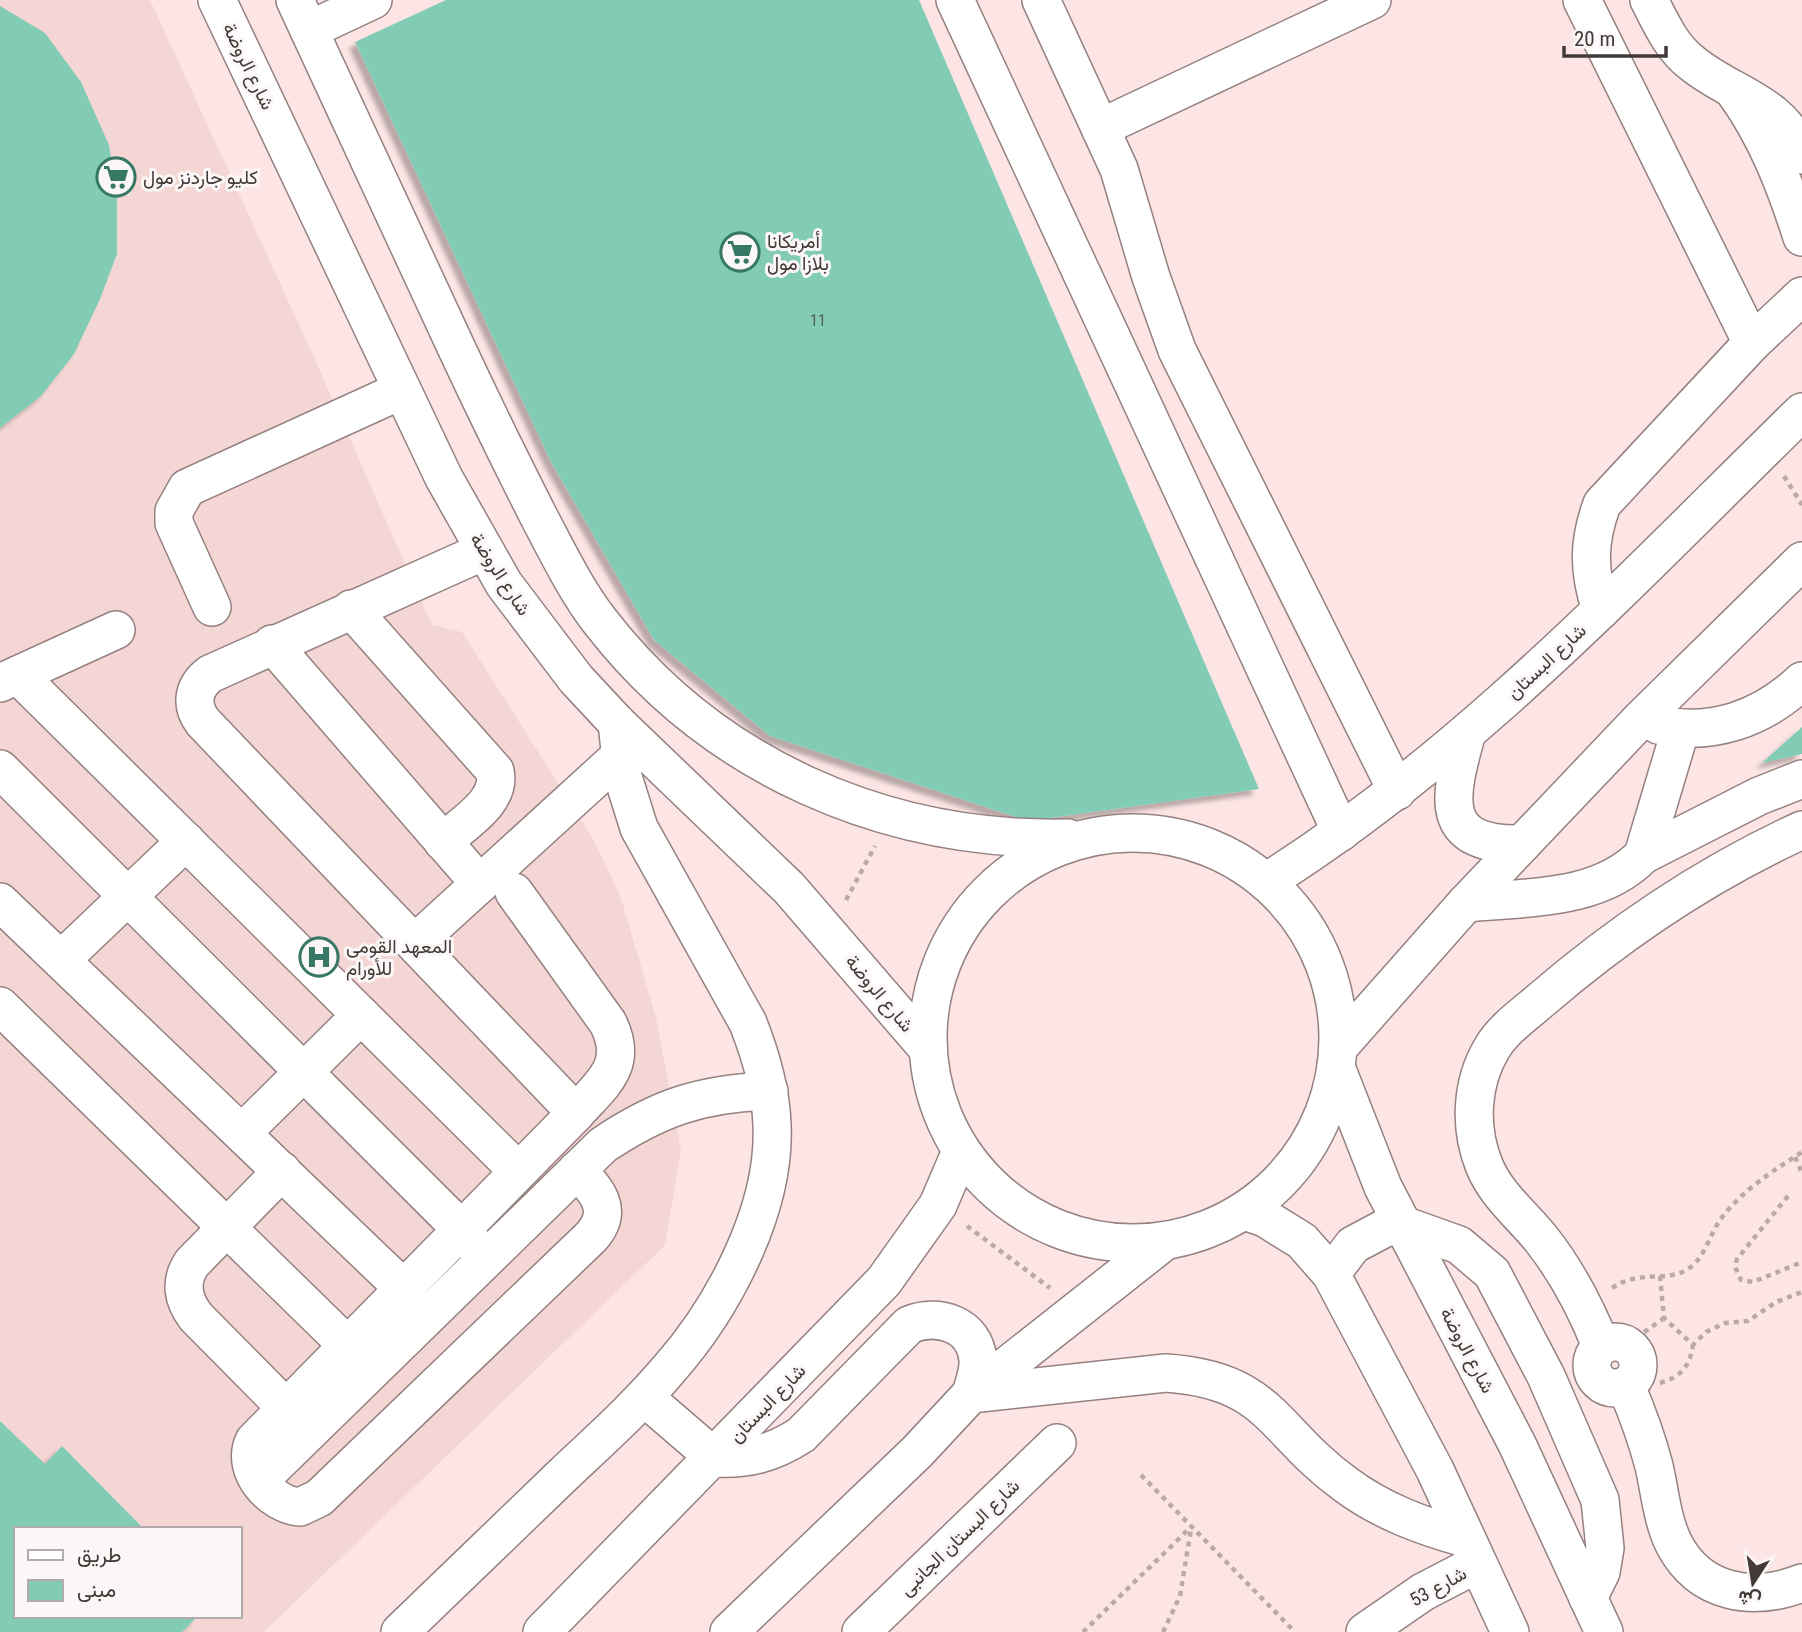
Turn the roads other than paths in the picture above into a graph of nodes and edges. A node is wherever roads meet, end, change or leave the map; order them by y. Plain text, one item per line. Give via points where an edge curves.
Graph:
1 (217, 0) edge
2 (373, 0) edge
3 (955, 0) edge
4 (1041, 0) edge
5 (1372, 0) edge
6 (1582, 0) edge
7 (1650, 0) edge
8 (302, 15) edge
9 (1736, 93) junction
10 (1100, 128) junction
11 (1802, 155) edge
12 (1802, 237) edge
13 (1802, 296) edge
14 (1752, 343) junction
15 (402, 390) junction
16 (1802, 412) edge
17 (484, 551) junction
18 (1802, 561) edge
19 (212, 607) dead end
20 (351, 609) junction
21 (1601, 610) junction
22 (116, 630) dead end
23 (272, 644) junction
24 (9, 679) edge
25 (1802, 681) edge
26 (1640, 720) junction
27 (1681, 729) junction
28 (1466, 736) junction
29 (619, 740) junction
30 (0, 769) edge
31 (1802, 779) edge
32 (1397, 791) junction
33 (1802, 830) edge
34 (1341, 832) junction
35 (1093, 837) junction
36 (186, 841) junction
37 (443, 842) junction
38 (1522, 844) junction
39 (1643, 855) junction
40 (1266, 882) junction
41 (497, 888) junction
42 (128, 896) junction
43 (0, 902) edge
44 (1466, 903) junction
45 (415, 943) junction
46 (61, 960) junction
47 (0, 1006) edge
48 (362, 1016) junction
49 (928, 1049) junction
50 (1337, 1058) junction
51 (303, 1073) junction
52 (769, 1091) junction
53 (576, 1112) junction
54 (242, 1133) junction
55 (961, 1151) junction
56 (577, 1170) junction
57 (282, 1171) junction
58 (518, 1171) junction
59 (1245, 1211) junction
60 (1403, 1225) junction
61 (227, 1227) junction
62 (460, 1229) junction
63 (1165, 1241) junction
64 (486, 1259) junction
65 (1331, 1274) junction
66 (412, 1278) junction
67 (447, 1297) junction
68 (346, 1344) junction
69 (1613, 1360) junction
70 (1546, 1376) junction
71 (971, 1394) junction
72 (644, 1397) junction
73 (285, 1407) junction
74 (1561, 1413) junction
75 (1057, 1443) dead end
76 (715, 1458) junction
77 (259, 1481) junction
78 (1471, 1551) junction
79 (1802, 1583) edge
80 (1588, 1598) junction
81 (400, 1632) edge
82 (542, 1632) edge
83 (729, 1632) edge
84 (861, 1632) edge
85 (1365, 1632) edge
86 (1510, 1632) edge
87 (1604, 1632) edge

1 - 15 street, شارع الروضة
2 - 8 street
3 - 34 street
4 - 10 street
5 - 10 street
6 - 14 street
7 - 9 street via 1674,45
8 - 35 street via 502,446 597,618 634,662 718,736 801,784 890,818 990,836
9 - 11 street via 1782,120
9 - 12 street via 1774,161
10 - 32 street via 1119,169 1177,350
13 - 14 street
14 - 21 street via 1602,503 1590,556 1592,584
15 - 17 street, شارع الروضة
15 - 19 street via 187,488 174,511 174,523
16 - 21 street, شارع البستان
17 - 20 street
17 - 29 street, شارع الروضة
18 - 26 street
20 - 23 street
20 - 37 street via 495,771 493,796
21 - 28 street, شارع البستان
22 - 24 street
23 - 37 street
23 - 45 street via 203,680 194,696 198,715
24 - 36 street
25 - 27 street via 1750,718
26 - 27 street
26 - 38 street
27 - 39 street
28 - 32 street, شارع البستان
28 - 38 street via 1452,803 1460,823 1476,838
29 - 41 street
29 - 49 street, شارع الروضة via 747,846 829,932
29 - 52 street via 639,828 748,1023
30 - 42 street
31 - 39 street
32 - 34 street, شارع البستان
33 - 69 street via 1726,869 1616,940 1514,1024 1493,1046 1480,1074 1474,1115 1484,1166 1499,1192 1561,1266
34 - 40 street, شارع البستان
35 - 40 street via 1130,834 1179,839 1235,861
35 - 49 street via 1026,863 970,912 937,976 929,1012
36 - 42 street
36 - 48 street
37 - 41 street
38 - 44 street
39 - 44 street via 1619,875 1585,888
40 - 50 street via 1307,929 1321,957 1332,986
41 - 45 street
41 - 53 street via 614,1036 615,1064
42 - 46 street
42 - 51 street
43 - 46 street
44 - 50 street
45 - 53 street
46 - 54 street
47 - 61 street
48 - 51 street
48 - 58 street
49 - 55 street via 934,1091
50 - 59 street via 1329,1101 1302,1153 1272,1189
50 - 60 street, شارع الروضة via 1366,1148
51 - 54 street
51 - 62 street
52 - 56 street via 710,1096 664,1109 613,1139
52 - 72 street via 771,1162 749,1236 716,1306
53 - 58 street
54 - 57 street
55 - 63 street via 1007,1200 1056,1227 1098,1240
55 - 76 street, شارع البستان via 938,1205 884,1282
56 - 64 street
56 - 77 street via 602,1200 602,1220 591,1237 311,1504 289,1506
57 - 61 street
57 - 66 street
58 - 62 street
59 - 63 street
59 - 65 street via 1293,1235
60 - 65 street via 1376,1231 1353,1245
60 - 70 street via 1459,1245 1493,1273
60 - 80 street, شارع الروضة via 1517,1444
61 - 68 street
61 - 73 street via 187,1271 186,1301 196,1317
62 - 64 street
62 - 66 street
63 - 71 street
64 - 67 street
65 - 78 street via 1435,1470
66 - 67 street
66 - 68 street
67 - 77 street
68 - 73 street
69 - 70 street
69 - 74 street
69 - 79 street via 1646,1438 1673,1542 1686,1563 1727,1590 1751,1595 1776,1593
70 - 74 street
71 - 76 street via 978,1360 970,1339 954,1324 924,1319 909,1325 786,1445 751,1458
71 - 78 street via 1166,1373 1198,1375 1229,1384 1257,1400 1344,1484
71 - 83 street
72 - 76 street
72 - 81 street
73 - 77 street via 250,1448 250,1466
74 - 80 street via 1600,1500 1605,1524 1601,1572
75 - 84 street, شارع البستان الجانبى
76 - 82 street, شارع البستان
78 - 85 street, شارع 53
78 - 86 street
80 - 87 street, شارع الروضة

